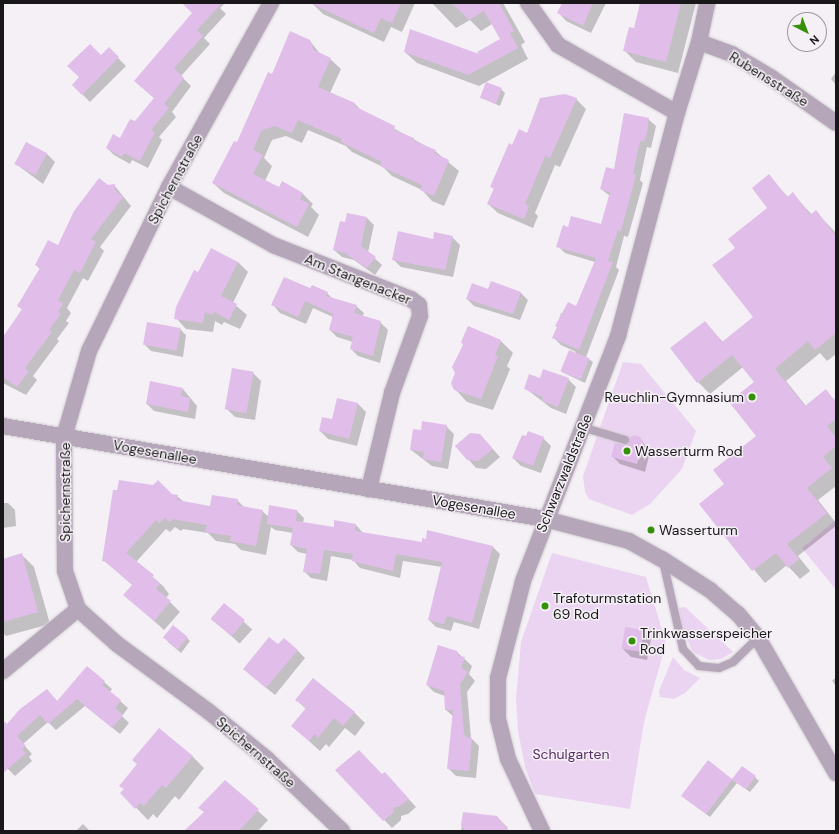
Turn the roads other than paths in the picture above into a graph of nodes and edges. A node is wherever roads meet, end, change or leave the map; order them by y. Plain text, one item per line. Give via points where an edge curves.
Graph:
1 (271, 3) edge
2 (706, 3) edge
3 (535, 6) edge
4 (699, 42) junction
5 (677, 113) junction
6 (836, 123) edge
7 (169, 187) junction
8 (3, 426) edge
9 (582, 427) junction
10 (64, 437) junction
11 (626, 440) dead end
12 (369, 489) junction
13 (545, 519) junction
14 (662, 559) junction
15 (78, 609) junction
16 (758, 638) junction
17 (3, 672) edge
18 (836, 774) edge
19 (342, 831) edge
20 (542, 831) edge

1 - 7 street, Spichernstraße
2 - 4 street, Schwarzwaldstraße
3 - 5 street via 558,45
4 - 5 street, Schwarzwaldstraße
4 - 6 street, Rubensstraße via 732,54 772,78
5 - 9 street, Schwarzwaldstraße via 618,336
7 - 10 street, Spichernstraße via 89,351
7 - 12 street, Am Stangenacker via 273,245 411,298 419,305 420,316 392,393
8 - 10 street, Vogesenallee
9 - 11 lane
9 - 13 street, Schwarzwaldstraße via 558,493
10 - 12 street, Vogesenallee
10 - 15 street, Spichernstraße via 65,571
12 - 13 street, Vogesenallee
13 - 14 street, Vogesenallee via 629,541
13 - 20 street, Schwarzwaldstraße via 523,580 498,678 498,719 508,759
14 - 16 street, Vogesenallee via 710,590 738,614
14 - 16 lane via 683,649 699,666 719,668 733,662
15 - 17 street
15 - 19 street, Spichernstraße via 118,644 208,710 267,759
16 - 18 street, Vogesenallee

